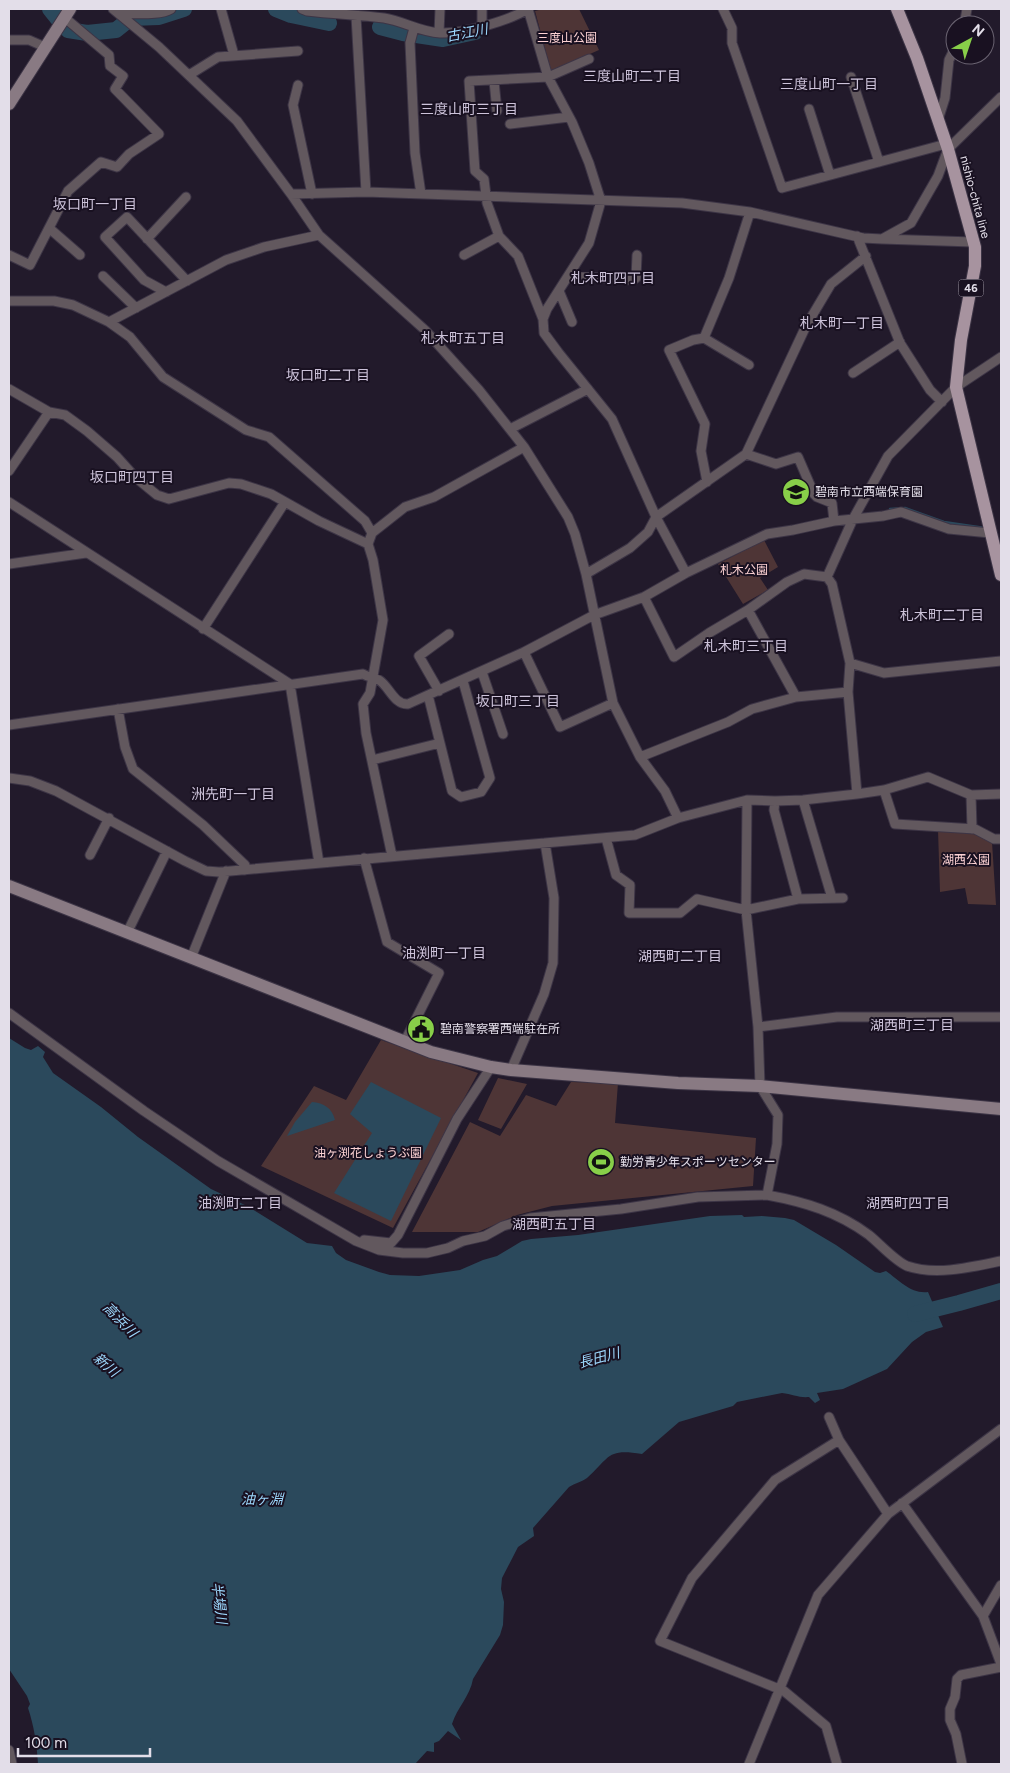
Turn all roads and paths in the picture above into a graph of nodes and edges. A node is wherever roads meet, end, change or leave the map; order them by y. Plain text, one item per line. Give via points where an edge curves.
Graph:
1 (171, 9) edge
2 (221, 9) edge
3 (302, 9) edge
4 (440, 9) edge
5 (482, 9) edge
6 (528, 9) edge
7 (723, 9) edge
8 (897, 9) edge
9 (116, 12) edge
10 (381, 14) edge
11 (67, 15) edge
12 (356, 16) junction
13 (482, 26) junction
14 (414, 28) junction
15 (440, 33) junction
16 (9, 40) edge
17 (45, 48) junction
18 (298, 51) dead end
19 (234, 56) junction
20 (589, 59) dead end
21 (948, 65) edge
22 (189, 75) junction
23 (548, 77) junction
24 (851, 77) dead end
25 (494, 81) junction
26 (298, 85) dead end
27 (1001, 97) edge
28 (9, 104) edge
29 (809, 109) dead end
30 (497, 111) dead end
31 (569, 117) junction
32 (938, 120) junction
33 (510, 124) dead end
34 (947, 147) junction
35 (879, 162) junction
36 (830, 175) junction
37 (366, 192) junction
38 (291, 194) junction
39 (312, 194) junction
40 (421, 194) junction
41 (486, 196) junction
42 (186, 197) dead end
43 (601, 201) junction
44 (750, 212) junction
45 (49, 228) junction
46 (319, 235) junction
47 (499, 236) junction
48 (857, 236) junction
49 (147, 239) junction
50 (882, 239) junction
51 (973, 242) junction
52 (464, 254) dead end
53 (80, 255) dead end
54 (637, 255) dead end
55 (9, 256) edge
56 (866, 256) junction
57 (102, 276) dead end
58 (568, 276) junction
59 (187, 281) junction
60 (559, 291) junction
61 (166, 292) junction
62 (9, 301) edge
63 (136, 308) junction
64 (543, 319) junction
65 (109, 322) junction
66 (572, 322) dead end
67 (704, 338) junction
68 (900, 342) junction
69 (1001, 357) edge
70 (749, 365) dead end
71 (853, 373) dead end
72 (956, 387) junction
73 (9, 389) edge
74 (588, 390) junction
75 (942, 402) junction
76 (49, 412) junction
77 (510, 429) junction
78 (524, 447) junction
79 (746, 454) junction
80 (9, 471) edge
81 (707, 482) junction
82 (9, 502) edge
83 (285, 502) junction
84 (656, 517) junction
85 (853, 519) junction
86 (834, 521) junction
87 (372, 533) junction
88 (990, 533) junction
89 (368, 544) junction
90 (86, 553) junction
91 (9, 564) edge
92 (686, 573) junction
93 (586, 574) junction
94 (1001, 575) edge
95 (827, 576) junction
96 (644, 597) junction
97 (748, 610) junction
98 (594, 615) junction
99 (203, 629) junction
100 (449, 634) dead end
101 (524, 652) junction
102 (1001, 661) edge
103 (850, 663) junction
104 (482, 672) junction
105 (371, 678) junction
106 (463, 681) junction
107 (290, 684) junction
108 (439, 691) junction
109 (848, 692) junction
110 (428, 695) junction
111 (796, 697) junction
112 (613, 703) junction
113 (118, 709) junction
114 (9, 725) edge
115 (503, 734) dead end
116 (440, 743) junction
117 (640, 757) junction
118 (372, 760) junction
119 (9, 778) edge
120 (884, 790) junction
121 (857, 794) junction
122 (1001, 794) edge
123 (972, 795) junction
124 (748, 800) junction
125 (802, 800) junction
126 (775, 802) junction
127 (109, 818) junction
128 (678, 818) junction
129 (972, 828) junction
130 (606, 838) junction
131 (1001, 839) edge
132 (544, 842) junction
133 (167, 850) junction
134 (90, 855) dead end
135 (392, 856) junction
136 (364, 858) junction
137 (319, 862) junction
138 (245, 870) junction
139 (226, 871) junction
140 (9, 886) edge
141 (832, 898) junction
142 (843, 898) dead end
143 (798, 899) junction
144 (746, 910) junction
145 (126, 933) junction
146 (191, 958) junction
147 (9, 1013) edge
148 (1001, 1017) edge
149 (758, 1027) junction
150 (404, 1041) junction
151 (490, 1067) junction
152 (511, 1070) junction
153 (760, 1086) junction
154 (1001, 1109) edge
155 (767, 1195) junction
156 (356, 1241) junction
157 (1001, 1261) edge
158 (829, 1417) dead end
159 (1001, 1429) edge
160 (839, 1440) junction
161 (902, 1503) junction
162 (888, 1514) junction
163 (1001, 1585) edge
164 (983, 1616) junction
165 (1001, 1666) edge
166 (779, 1689) junction
167 (9, 1750) edge
168 (12, 1764) edge
169 (748, 1764) edge
170 (837, 1764) edge
171 (962, 1764) edge

1 - 9 street via 155,14
2 - 19 street
3 - 12 street
4 - 15 street
5 - 13 street
6 - 13 street
6 - 23 street
7 - 36 street via 732,28 732,43 782,188
8 - 32 main road, nishio-chita line / 46
9 - 22 street
10 - 12 street
10 - 14 street
11 - 17 street
11 - 45 street via 108,55 110,66 123,76 115,89 159,134 116,167 101,162 68,191
12 - 37 street
13 - 15 street
14 - 15 street
14 - 40 street via 410,42 415,153
16 - 17 street via 30,40
17 - 28 street
18 - 19 street
19 - 22 street via 218,57
20 - 23 street
21 - 32 street via 945,98
22 - 38 street via 237,121
23 - 25 street
23 - 31 street
24 - 35 street
25 - 30 street
25 - 41 street via 469,81 475,171 484,179
26 - 39 street via 293,105
27 - 34 street
29 - 36 street
31 - 33 street
31 - 43 street
32 - 34 main road, nishio-chita line / 46
34 - 35 street
34 - 50 street via 938,176 911,223
34 - 51 main road, nishio-chita line / 46
35 - 36 street
37 - 39 street
37 - 40 street
38 - 39 street
38 - 46 street
40 - 41 street
41 - 43 street
41 - 47 street
42 - 49 street
43 - 44 street via 682,203
43 - 58 street via 590,243
44 - 48 street
44 - 67 street via 729,278
45 - 53 street
45 - 55 street via 30,265
46 - 59 street via 249,250
46 - 77 street via 425,330
47 - 52 street
47 - 64 street via 518,256
48 - 50 street
48 - 56 street
49 - 59 street
49 - 61 street via 127,217 105,237 144,280
50 - 51 street
51 - 72 main road, nishio-chita line / 46 via 975,266
54 - 58 street via 636,278 633,280
56 - 68 street
56 - 79 street via 831,284 806,326
57 - 63 street
58 - 60 street
59 - 61 street
60 - 64 street
60 - 66 street
61 - 63 street
62 - 65 street via 54,301 80,308
63 - 65 street
64 - 74 street via 544,332
65 - 87 street via 130,337 162,377 246,430 269,437 365,521
67 - 70 street
67 - 81 street via 669,350 705,424 701,451
68 - 71 street
68 - 75 street via 930,390
69 - 72 street
72 - 75 street
72 - 88 main road, nishio-chita line / 46
73 - 76 street
74 - 77 street
74 - 84 street via 612,419
75 - 85 street via 888,456
76 - 80 street
76 - 83 street via 66,415 88,431 157,495 169,499 229,483 256,488
77 - 78 street
78 - 87 street via 434,497 405,506
78 - 93 street via 568,517 576,534
79 - 81 street
79 - 86 street via 776,464 798,457 814,494 832,503
81 - 84 street
82 - 90 street
83 - 89 street
83 - 99 street
84 - 92 street
84 - 93 street via 648,532 630,548
85 - 86 street
85 - 88 street via 901,512 949,529
85 - 95 street
86 - 92 street via 767,534
87 - 89 street
88 - 94 main road, nishio-chita line / 46
89 - 105 street via 383,620
90 - 91 street
90 - 99 street
92 - 96 street
93 - 98 street
95 - 97 street via 804,574
95 - 103 street via 832,584
96 - 97 street via 674,657
96 - 98 street
97 - 111 street
98 - 101 street
98 - 112 street
99 - 107 street
100 - 108 street via 419,656
101 - 104 street
101 - 112 street via 560,727
102 - 103 street via 884,673
103 - 109 street
104 - 106 street
104 - 115 street
105 - 107 street via 363,674
105 - 110 street via 380,681 403,705
105 - 118 street via 370,693 363,704
106 - 108 street
106 - 116 street via 490,778 481,792 461,797 452,791
107 - 113 street
107 - 137 street
108 - 110 street
109 - 111 street
109 - 121 street
110 - 116 street
111 - 117 street via 752,709
112 - 117 street
113 - 114 street
113 - 138 street via 132,769 204,825 245,865
116 - 118 street
117 - 128 street via 665,791
118 - 135 street
119 - 127 street via 56,790
120 - 121 street
120 - 123 street via 928,778
120 - 129 street via 895,824
121 - 125 street
122 - 123 street
123 - 129 street
124 - 126 street
124 - 128 street
124 - 144 street
125 - 126 street
125 - 141 street
126 - 143 street via 774,810
127 - 133 street
127 - 134 street
128 - 130 street via 635,835
129 - 131 street
130 - 132 street
130 - 144 street via 616,875 630,885 628,913 680,913 697,899
132 - 135 street
132 - 152 street via 554,898 553,963 544,994
133 - 139 street via 206,871
133 - 145 street
135 - 136 street
136 - 137 street
136 - 150 street via 387,942 439,973
137 - 138 street
138 - 139 street
139 - 146 street
140 - 145 street
141 - 142 street
141 - 143 street
143 - 144 street
144 - 149 street
145 - 146 street
146 - 150 street
147 - 156 street via 218,1161
148 - 149 street via 837,1017
149 - 153 street
150 - 151 street via 431,1052
151 - 152 street
151 - 156 street via 457,1119 398,1235 391,1243
152 - 153 street
153 - 154 street
153 - 155 street via 778,1115 777,1144
155 - 156 street via 698,1197 530,1218 503,1226 485,1236 427,1252 380,1250
155 - 157 street via 797,1200 839,1217 907,1266 942,1271
158 - 160 street
159 - 161 street
160 - 162 street
160 - 166 street via 775,1480 692,1578 660,1641
161 - 162 street
161 - 164 street
162 - 166 street via 818,1595
163 - 164 street
164 - 165 street
165 - 171 street via 961,1675 957,1679 950,1720
166 - 169 street
166 - 170 street via 826,1726
167 - 168 street

